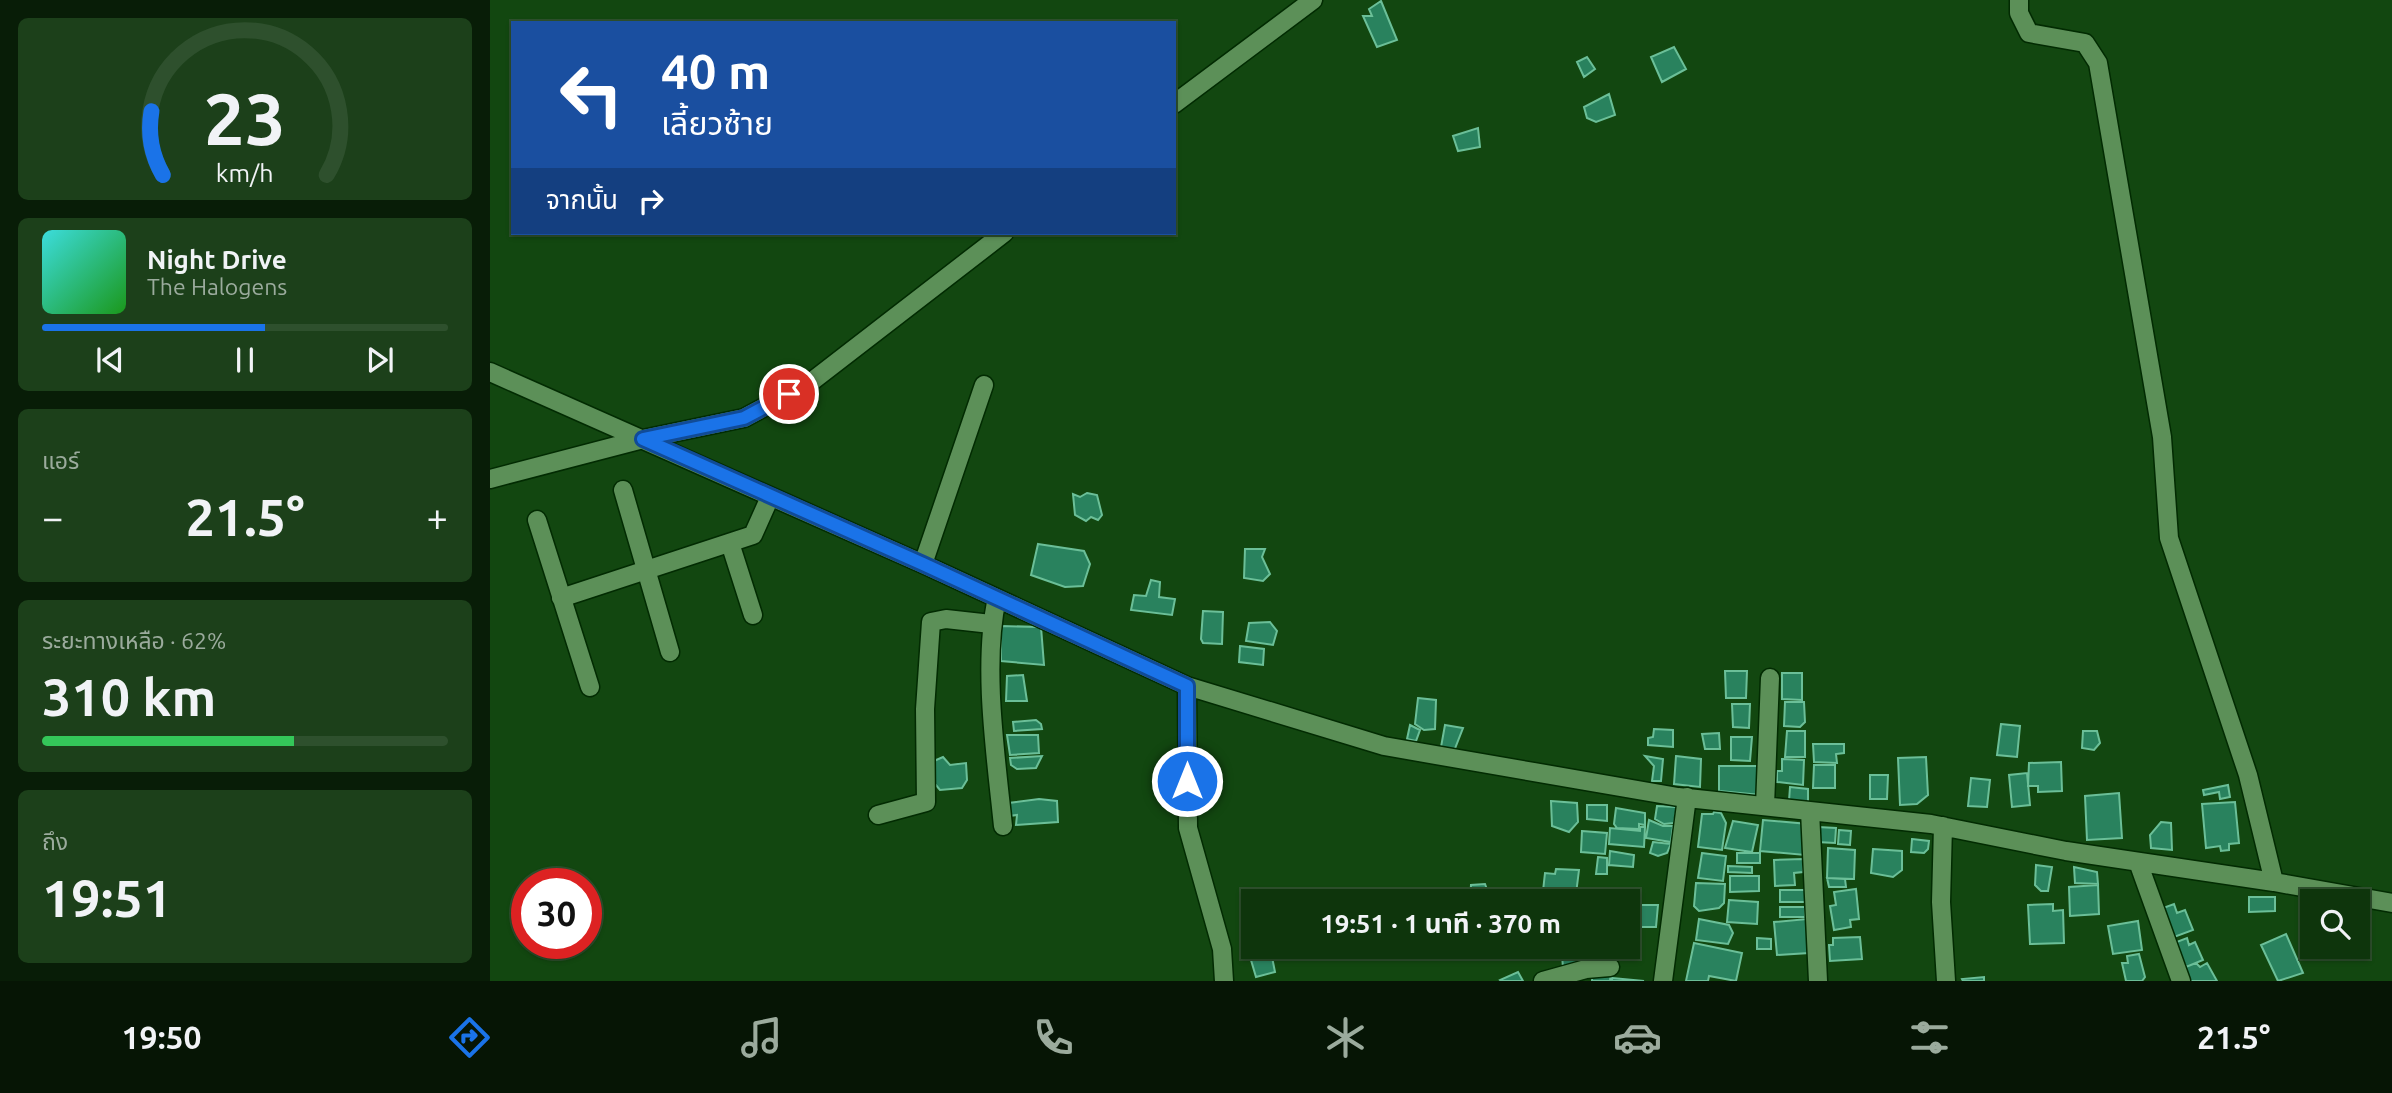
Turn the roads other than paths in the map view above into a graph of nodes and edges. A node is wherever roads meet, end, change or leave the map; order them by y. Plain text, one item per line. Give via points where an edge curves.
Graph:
1 (1312, 0) edge
2 (2019, 0) edge
3 (1176, 102) edge
4 (1001, 235) edge
5 (490, 372) edge
6 (984, 385) dead end
7 (643, 439) junction
8 (490, 479) edge
9 (623, 490) dead end
10 (770, 497) junction
11 (537, 520) dead end
12 (730, 544) junction
13 (923, 564) junction
14 (644, 571) junction
15 (561, 598) junction
16 (997, 598) junction
17 (754, 615) dead end
18 (991, 624) junction
19 (670, 652) dead end
20 (1770, 678) dead end
21 (1187, 686) junction
22 (590, 687) dead end
23 (1687, 797) junction
24 (1765, 806) junction
25 (1810, 811) junction
26 (878, 815) dead end
27 (1003, 826) dead end
28 (1943, 826) junction
29 (2138, 862) junction
30 (2274, 882) junction
31 (2392, 903) edge
32 (1610, 967) dead end
33 (1224, 981) edge
34 (1543, 981) edge
35 (1663, 981) edge
36 (1818, 981) edge
37 (1946, 981) edge
38 (2181, 981) edge

1 - 3 street
2 - 30 street via 2019,13 2029,33 2085,43 2098,63 2162,437 2169,538 2248,775
4 - 7 street via 811,382 744,418
5 - 7 street
6 - 13 street
7 - 8 street
7 - 10 street
9 - 14 street
10 - 12 street via 753,535
10 - 13 street
11 - 15 street
12 - 14 street
12 - 17 street
13 - 16 street
14 - 15 street
14 - 19 street
15 - 22 street
16 - 18 street
16 - 21 street
18 - 26 street via 931,622 925,709 926,802
18 - 27 street
20 - 24 street
21 - 23 street via 1384,746
21 - 33 street via 1188,828 1222,948
23 - 24 street
23 - 35 street
24 - 25 street
25 - 28 street
25 - 36 street
28 - 29 street
28 - 37 street via 1941,914
29 - 30 street
29 - 38 street
30 - 31 street
32 - 34 street

